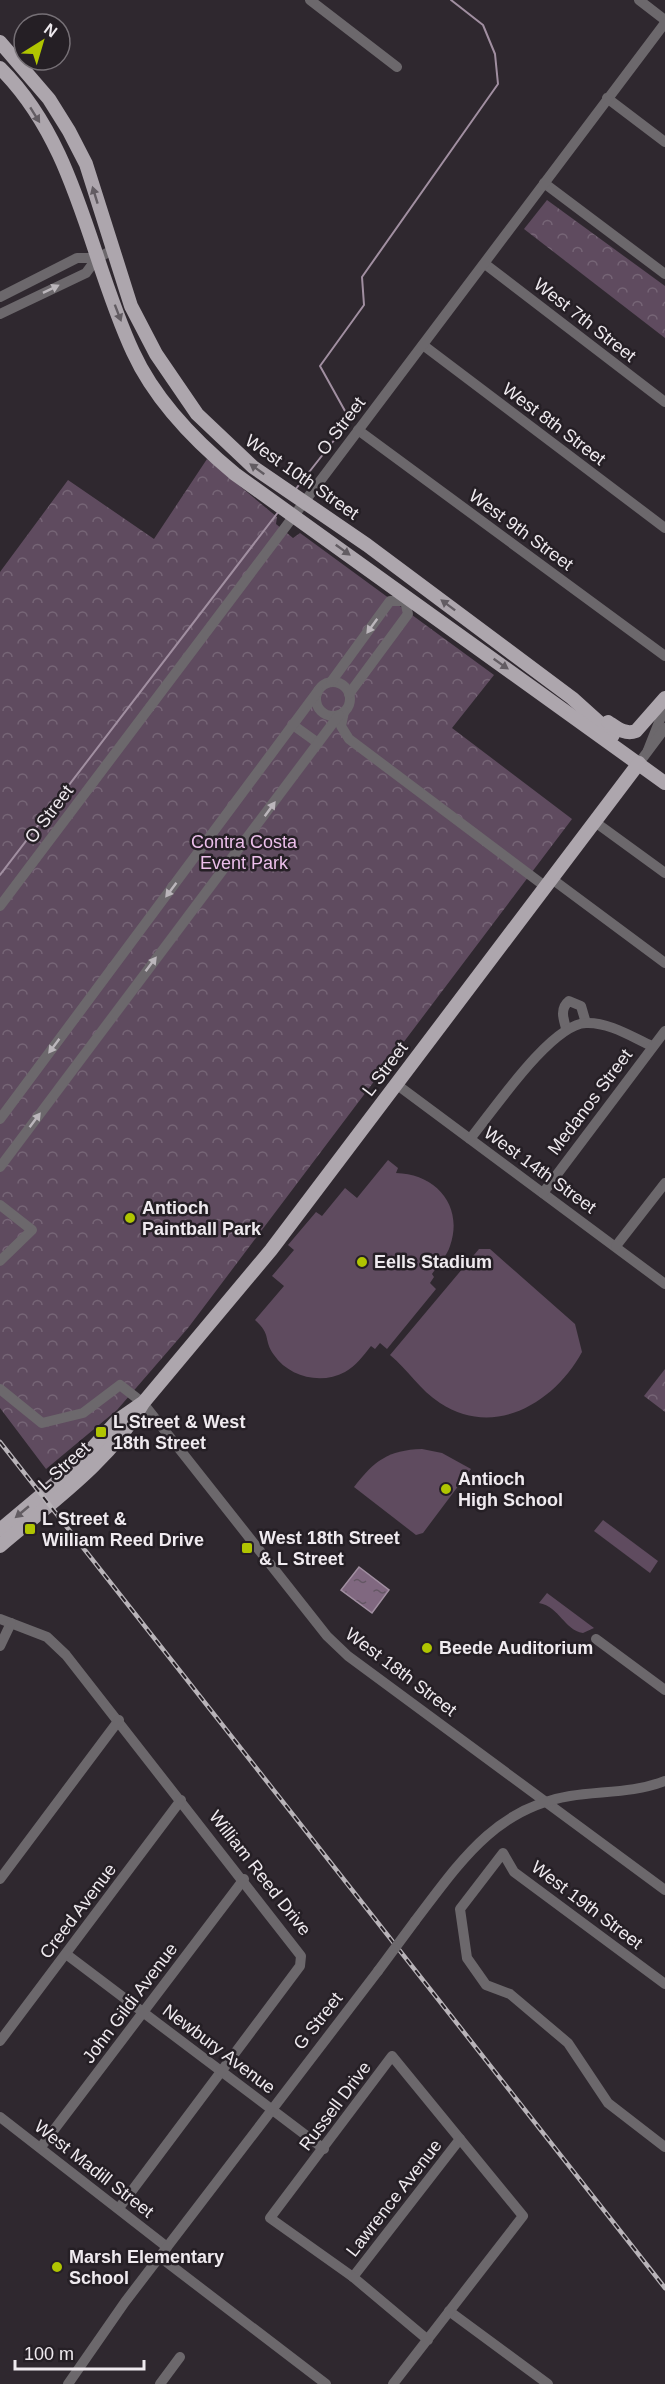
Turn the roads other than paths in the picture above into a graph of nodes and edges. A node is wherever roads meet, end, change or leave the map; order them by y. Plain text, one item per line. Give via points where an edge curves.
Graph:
1 (310, 0) edge
2 (639, 0) edge
3 (665, 21) edge
4 (0, 42) edge
5 (397, 67) dead end
6 (0, 68) edge
7 (607, 98) junction
8 (665, 142) edge
9 (544, 183) junction
10 (113, 250) junction
11 (97, 258) junction
12 (485, 264) junction
13 (663, 269) edge
14 (0, 297) edge
15 (0, 314) edge
16 (423, 345) junction
17 (665, 402) edge
18 (358, 430) junction
19 (305, 502) junction
20 (296, 516) junction
21 (665, 528) edge
22 (418, 583) junction
23 (406, 600) junction
24 (665, 656) edge
25 (331, 682) junction
26 (318, 691) junction
27 (349, 694) junction
28 (572, 698) junction
29 (665, 698) edge
30 (665, 707) edge
31 (342, 714) junction
32 (293, 725) junction
33 (665, 728) edge
34 (318, 743) junction
35 (648, 750) junction
36 (639, 763) junction
37 (665, 783) edge
38 (595, 822) junction
39 (665, 873) edge
40 (549, 883) junction
41 (0, 906) edge
42 (665, 963) edge
43 (586, 1023) junction
44 (567, 1028) junction
45 (665, 1030) edge
46 (652, 1046) junction
47 (396, 1084) junction
48 (0, 1119) edge
49 (470, 1139) junction
50 (0, 1167) edge
51 (665, 1183) edge
52 (543, 1193) junction
53 (0, 1205) edge
54 (616, 1246) junction
55 (0, 1261) edge
56 (665, 1284) edge
57 (0, 1389) edge
58 (143, 1403) junction
59 (0, 1530) edge
60 (0, 1546) edge
61 (5, 1621) edge
62 (596, 1639) dead end
63 (0, 1646) edge
64 (665, 1690) edge
65 (119, 1720) junction
66 (665, 1781) edge
67 (181, 1800) junction
68 (547, 1802) junction
69 (0, 1879) edge
70 (244, 1879) junction
71 (665, 1890) edge
72 (66, 1954) junction
73 (665, 1984) edge
74 (143, 2013) junction
75 (0, 2041) edge
76 (222, 2072) junction
77 (272, 2109) junction
78 (0, 2117) edge
79 (460, 2139) junction
80 (41, 2147) junction
81 (665, 2147) edge
82 (324, 2149) junction
83 (119, 2208) junction
84 (167, 2247) junction
85 (160, 2257) junction
86 (353, 2277) junction
87 (449, 2311) junction
88 (428, 2340) junction
89 (180, 2357) dead end
90 (68, 2384) edge
91 (160, 2384) edge
92 (326, 2384) edge
93 (393, 2384) edge
94 (548, 2384) edge

1 - 5 street
2 - 3 street
3 - 7 street, O Street
10 -> 4 main road, West 10th Street via 86,165 69,131 43,92
6 -> 11 main road, West 10th Street via 28,102 64,164
7 - 8 street
7 - 9 street, O Street
9 - 12 street, O Street
9 - 13 street
10 - 11 street
19 -> 10 main road, West 10th Street via 253,467 197,414 131,306
11 - 14 street via 77,258
15 -> 11 street via 86,273
11 -> 20 main road, West 10th Street via 133,354 180,423 235,474
12 - 16 street, O Street
12 - 17 street, West 7th Street
16 - 18 street, O Street
16 - 21 street, West 8th Street
18 - 19 street, O Street
18 - 24 street, West 9th Street
19 - 20 street, O Street
19 - 22 main road, West 10th Street
20 -> 23 main road, West 10th Street
20 - 41 street, O Street
22 - 23 street
28 -> 22 main road, West 10th Street
23 -> 25 street via 390,601
23 - 27 street via 408,614
23 -> 36 main road, West 10th Street
25 - 26 street
25 - 27 street via 341,684
26 - 31 street via 316,702 322,712
26 - 32 street
27 - 31 street via 350,702
28 - 29 main road via 630,734
28 - 36 main road, West 10th Street
30 - 35 street, L Street
31 - 34 street
31 - 40 street via 341,726 349,739
32 - 34 street
32 -> 48 street
33 - 35 street, L Street
50 -> 34 street
35 - 36 street, L Street
36 - 37 main road, West 10th Street
36 - 38 main road, L Street
38 - 39 street
38 - 40 main road, L Street
40 - 42 street
40 - 47 main road, L Street
43 - 44 street
43 - 44 street via 581,1006 569,1001 562,1015
43 - 46 street via 614,1029
44 - 49 street via 544,1047
45 - 46 street, Medanos Street
46 - 52 street, Medanos Street
47 - 49 street, West 14th Street
47 - 58 main road, L Street via 271,1250
49 - 52 street, West 14th Street
51 - 54 street
52 - 54 street, West 14th Street
53 - 55 street via 32,1230
54 - 56 street, West 14th Street
57 - 58 street, West 18th Street via 42,1424 83,1413 120,1385
58 -> 59 main road, L Street via 118,1420 76,1466
58 - 60 main road, L Street via 128,1429 85,1473
58 - 68 street, West 18th Street via 327,1636 348,1656
61 - 63 street
61 - 65 street, William Reed Drive via 57,1644
62 - 64 street
65 - 67 street, William Reed Drive
65 - 69 street
66 - 68 street, G Street via 628,1791
67 - 70 street, William Reed Drive
67 - 72 street, Creed Avenue
68 - 71 street, West 18th Street
68 - 77 street, G Street, bridge via 488,1832 462,1860
70 - 74 street, John Gildi Avenue
70 - 76 street, William Reed Drive via 299,1950 300,1965
72 - 74 street, Newbury Avenue
72 - 75 street, Creed Avenue
73 - 81 street, West 19th Street via 514,1872 503,1853 460,1909 467,1958 486,1985 510,1994 568,2043 608,2103
74 - 76 street, Newbury Avenue
74 - 80 street, John Gildi Avenue
76 - 77 street, Newbury Avenue
76 - 83 street, William Reed Drive
77 - 82 street, Newbury Avenue
77 - 84 street, G Street
78 - 80 street, West Madill Street
79 - 82 street, Russell Drive via 392,2056
79 - 86 street, Lawrence Avenue
79 - 87 street, Russell Drive via 523,2216
80 - 83 street, West Madill Street
82 - 86 street, Russell Drive via 270,2218
83 - 84 street, West Madill Street
84 - 85 street, G Street
85 - 90 street, G Street
85 - 92 street
86 - 88 street, Russell Drive
87 - 88 street, Russell Drive
87 - 94 street
88 - 93 street, Russell Drive
89 - 91 street

